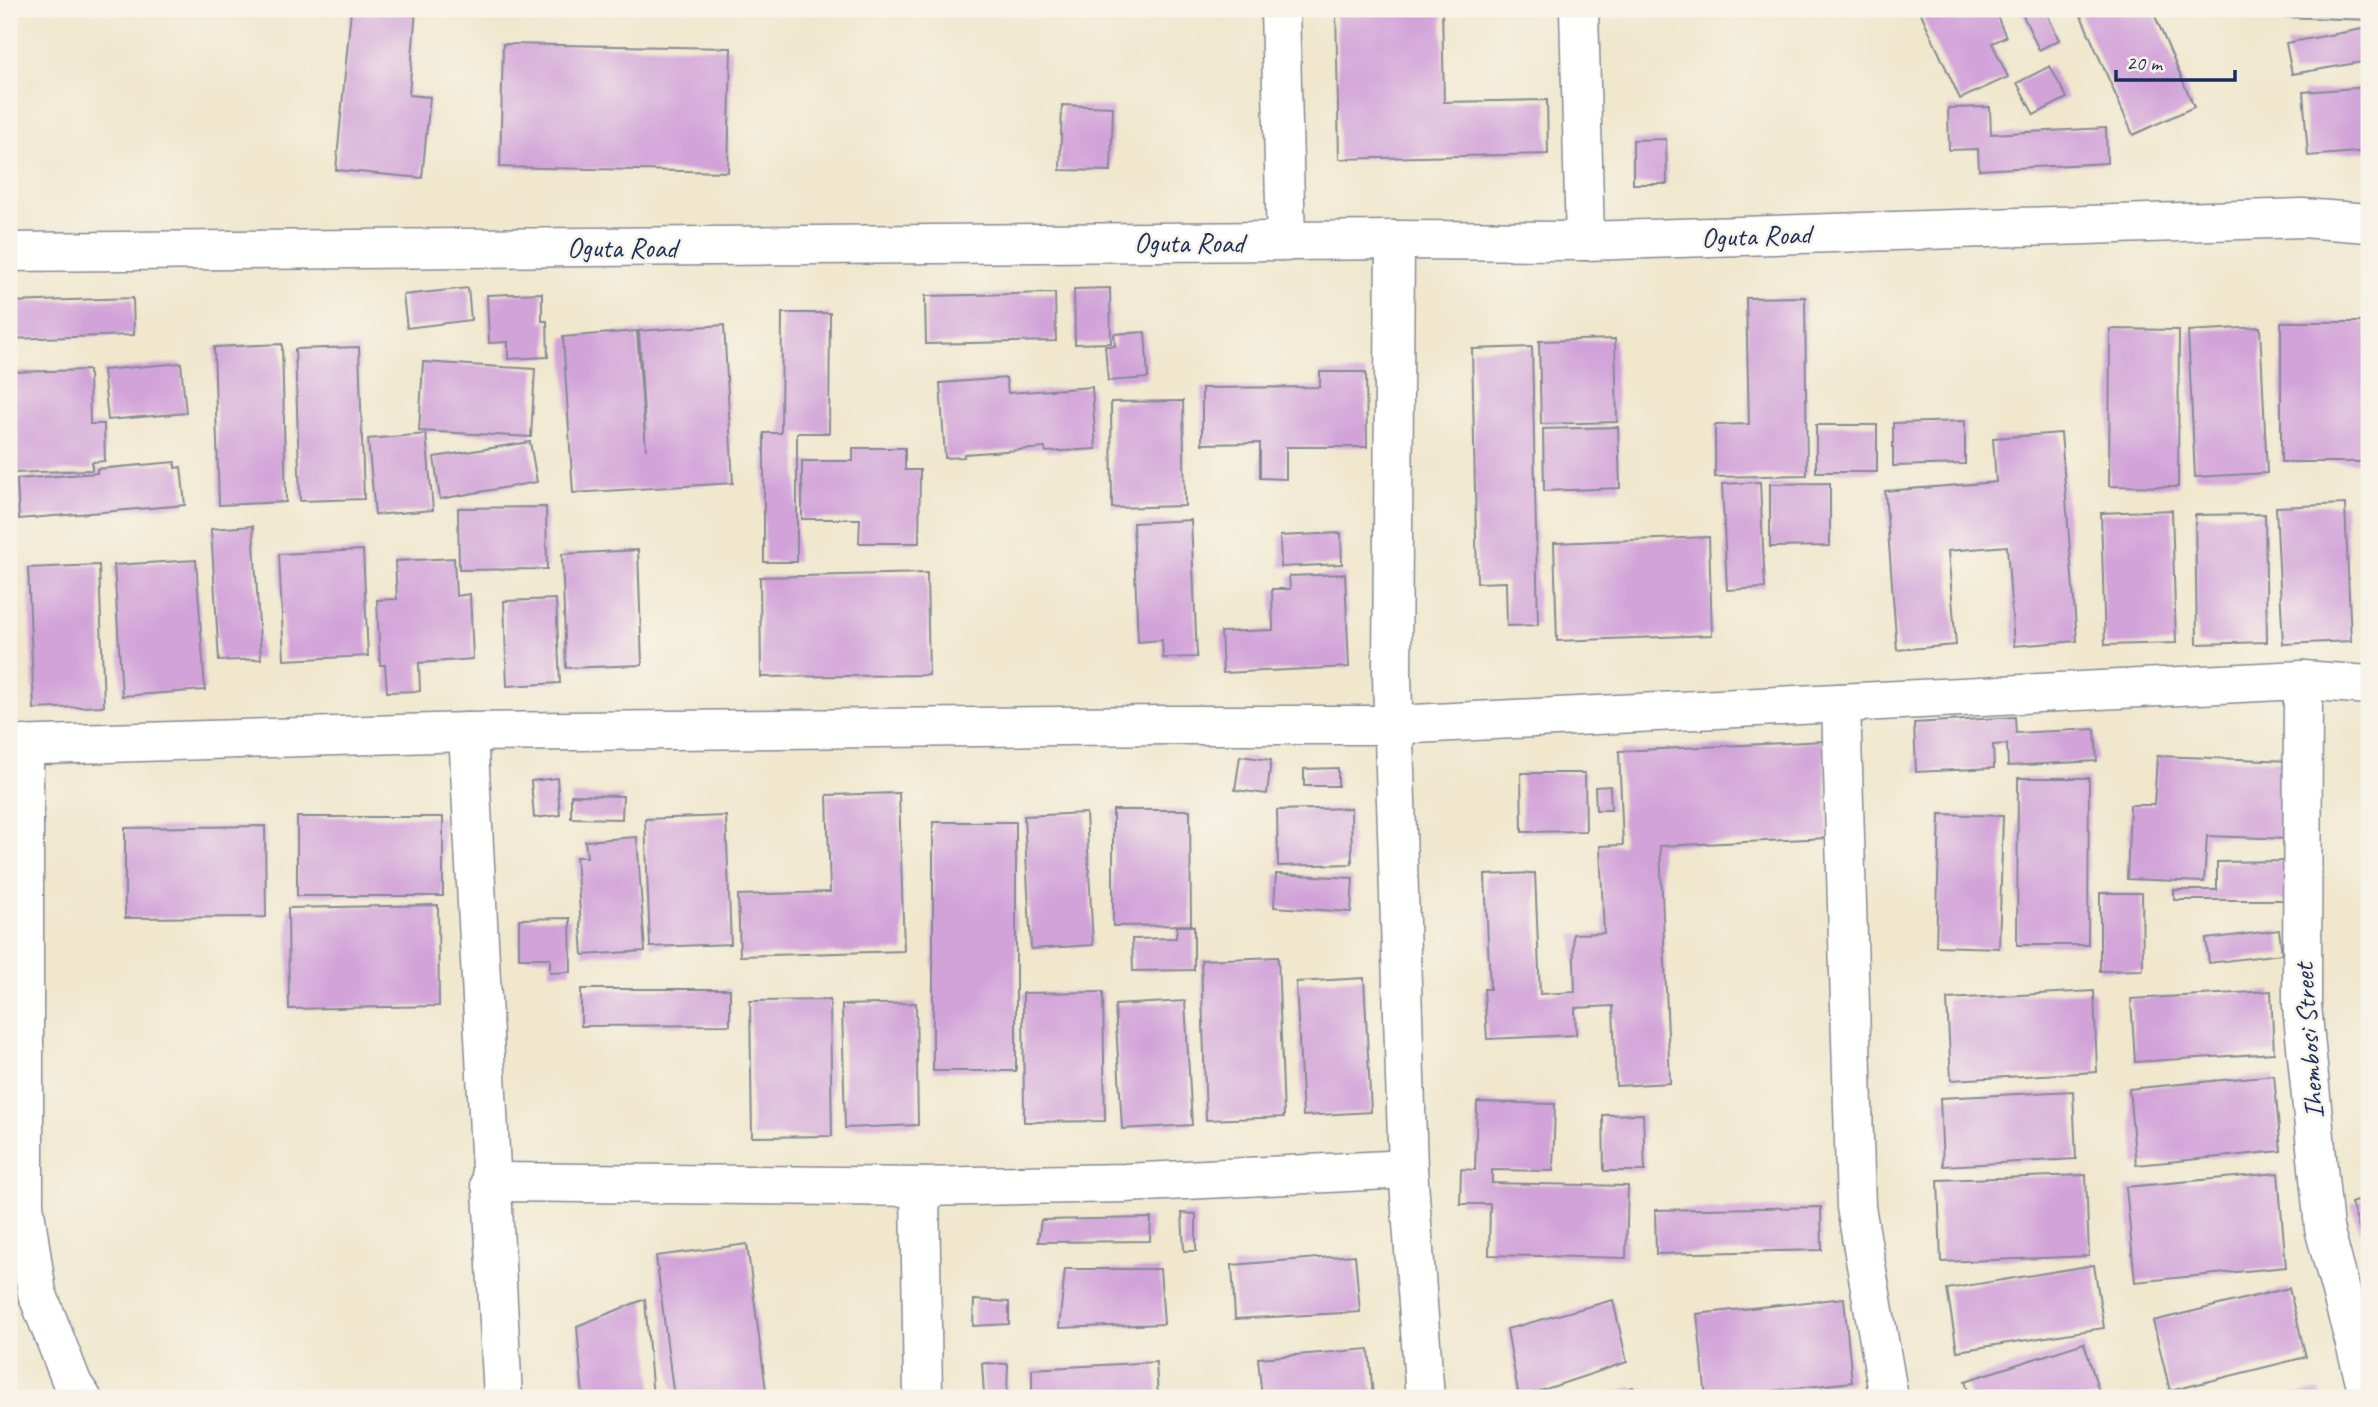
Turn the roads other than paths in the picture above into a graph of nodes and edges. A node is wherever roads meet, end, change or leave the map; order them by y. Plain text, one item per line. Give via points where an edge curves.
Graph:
1 (1280, 9) edge
2 (1579, 9) edge
3 (2369, 223) edge
4 (1395, 240) junction
5 (1585, 241) junction
6 (1286, 242) junction
7 (9, 252) edge
8 (2303, 680) junction
9 (2369, 685) edge
10 (1841, 703) junction
11 (1394, 725) junction
12 (468, 732) junction
13 (16, 746) edge
14 (1408, 1170) junction
15 (490, 1182) junction
16 (920, 1187) junction
17 (2369, 1396) edge
18 (82, 1398) edge
19 (503, 1398) edge
20 (923, 1398) edge
21 (1425, 1398) edge
22 (1889, 1398) edge

1 - 6 street
2 - 5 street
3 - 5 street, Oguta Road via 2302,218
4 - 5 street, Oguta Road
4 - 6 street, Oguta Road
4 - 11 street
6 - 7 street, Oguta Road
8 - 9 street
8 - 10 street
8 - 17 street, Ihembosi Street via 2302,1006 2324,1228
10 - 11 street
10 - 22 street via 1856,1207
11 - 12 street
11 - 14 street
12 - 13 street
12 - 15 street
13 - 18 street via 24,1205 37,1293
14 - 16 street
14 - 21 street
15 - 16 street
15 - 19 street
16 - 20 street

